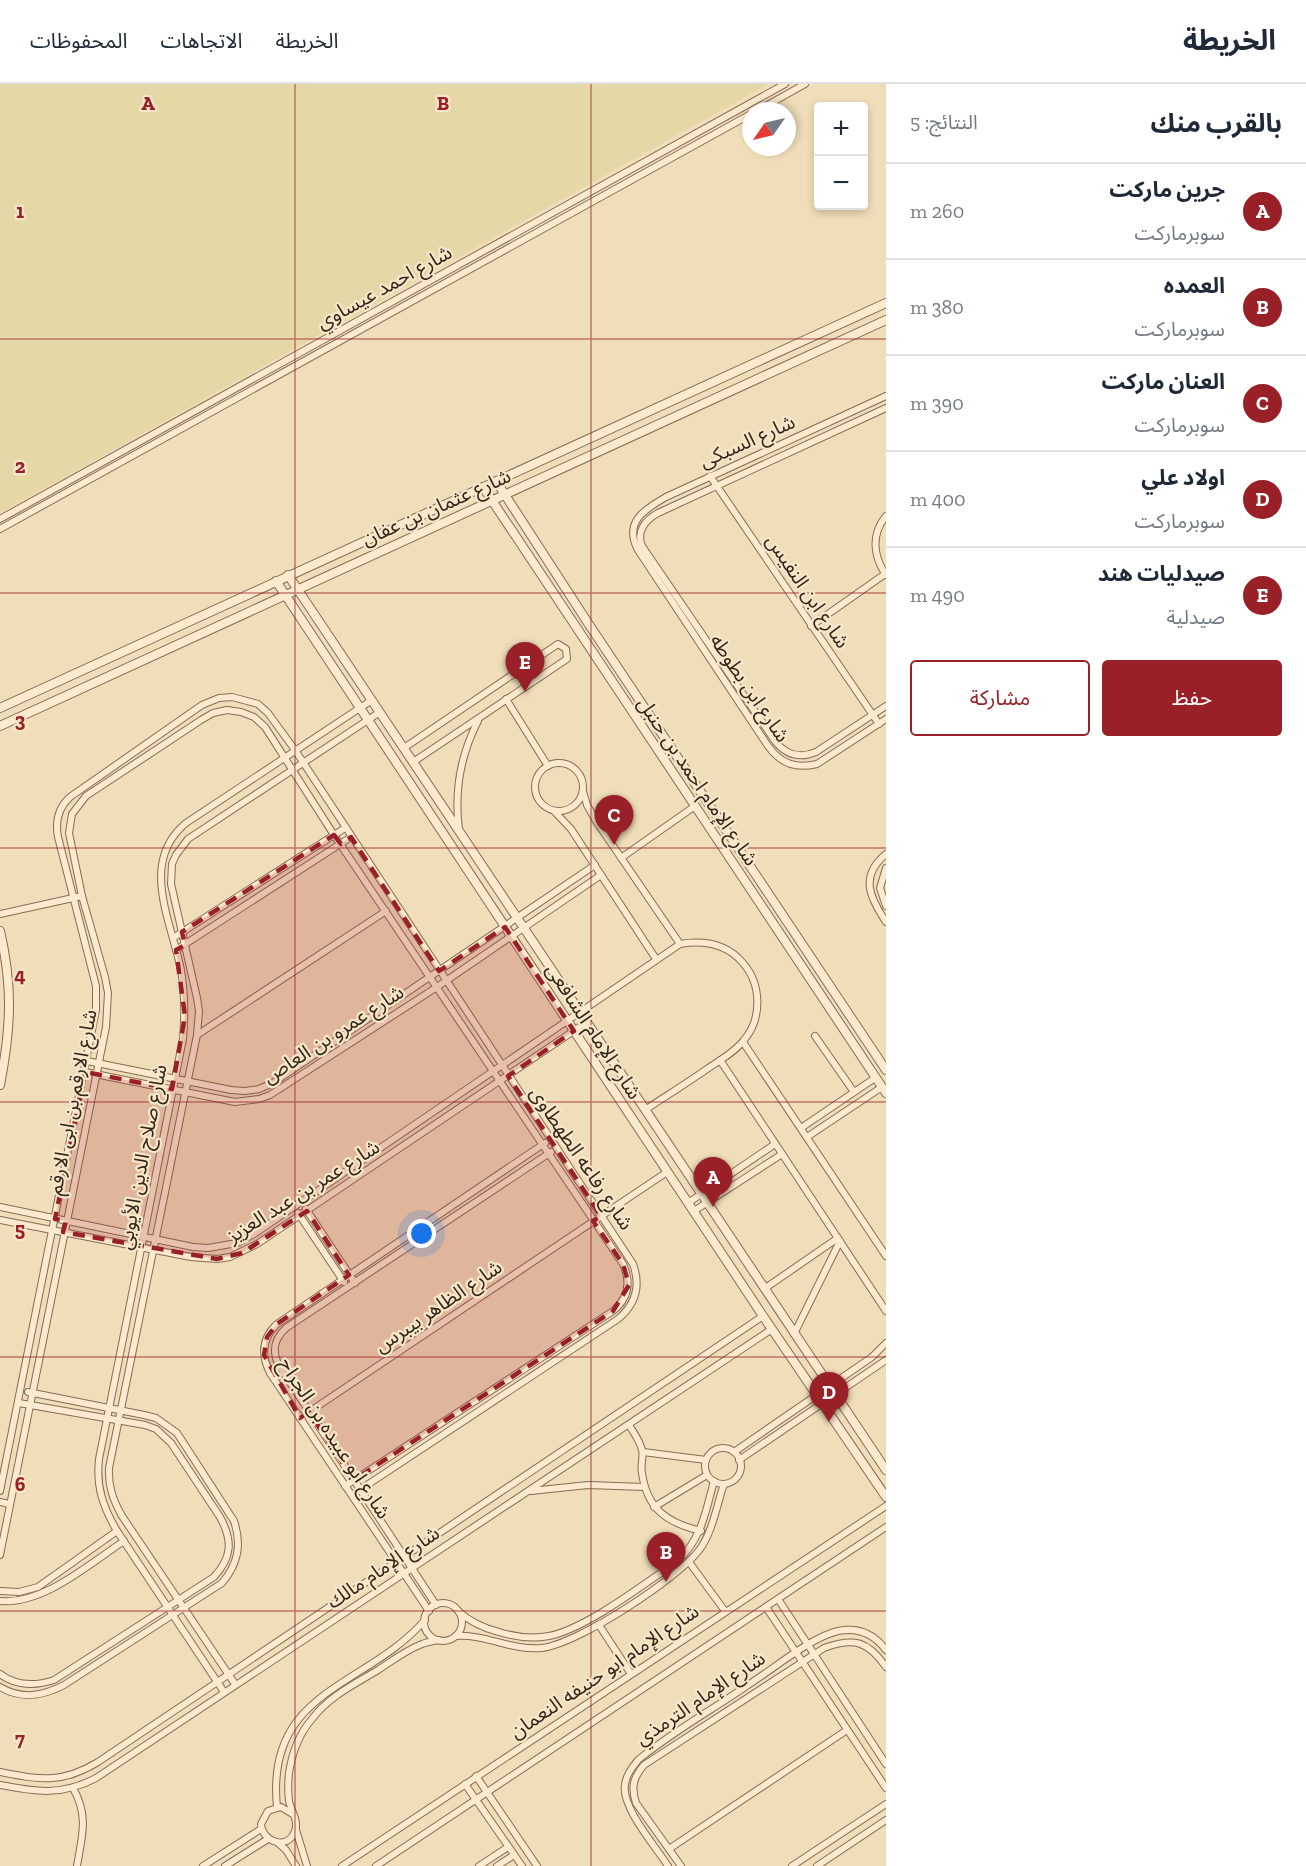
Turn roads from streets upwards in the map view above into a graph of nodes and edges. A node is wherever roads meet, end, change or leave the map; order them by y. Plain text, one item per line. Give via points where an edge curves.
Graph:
1 (785, 84) edge
2 (805, 84) edge
3 (773, 102) edge
4 (742, 119) edge
5 (597, 189) junction
6 (601, 197) junction
7 (412, 291) junction
8 (416, 299) junction
9 (886, 303) edge
10 (886, 320) edge
11 (886, 396) edge
12 (886, 408) edge
13 (710, 476) junction
14 (496, 481) junction
15 (716, 486) junction
16 (483, 487) junction
17 (504, 494) junction
18 (492, 500) junction
19 (886, 516) edge
20 (0, 519) edge
21 (0, 529) edge
22 (637, 531) junction
23 (288, 575) junction
24 (886, 575) edge
25 (276, 581) junction
26 (297, 589) junction
27 (284, 594) junction
28 (588, 623) junction
29 (811, 626) junction
30 (578, 630) junction
31 (598, 638) junction
32 (588, 645) junction
33 (706, 647) junction
34 (506, 699) junction
35 (372, 700) junction
36 (886, 706) edge
37 (0, 708) edge
38 (360, 708) junction
39 (380, 712) junction
40 (873, 715) junction
41 (479, 718) junction
42 (886, 719) edge
43 (368, 720) junction
44 (174, 724) junction
45 (879, 724) junction
46 (0, 726) edge
47 (181, 734) junction
48 (404, 748) junction
49 (295, 750) junction
50 (285, 757) junction
51 (303, 762) junction
52 (413, 762) junction
53 (548, 766) junction
54 (292, 769) junction
55 (584, 791) junction
56 (695, 806) junction
57 (555, 812) junction
58 (345, 828) junction
59 (459, 831) junction
60 (334, 835) junction
61 (351, 837) junction
62 (341, 844) junction
63 (886, 854) edge
64 (621, 858) junction
65 (595, 865) junction
66 (886, 868) edge
67 (601, 875) junction
68 (765, 889) junction
69 (754, 895) junction
70 (82, 896) junction
71 (72, 898) junction
72 (886, 906) edge
73 (386, 911) junction
74 (0, 914) edge
75 (518, 918) junction
76 (886, 922) edge
77 (505, 927) junction
78 (524, 927) junction
79 (0, 930) edge
80 (182, 932) junction
81 (511, 936) junction
82 (173, 938) junction
83 (680, 944) junction
84 (185, 945) junction
85 (176, 950) junction
86 (656, 959) junction
87 (439, 971) junction
88 (430, 978) junction
89 (446, 981) junction
90 (436, 987) junction
91 (580, 1012) junction
92 (567, 1021) junction
93 (587, 1022) junction
94 (574, 1031) junction
95 (196, 1035) junction
96 (815, 1036) dead end
97 (863, 1036) junction
98 (743, 1042) junction
99 (852, 1043) junction
100 (720, 1060) junction
101 (87, 1061) junction
102 (98, 1064) junction
103 (501, 1066) junction
104 (886, 1070) edge
105 (85, 1072) junction
106 (493, 1072) junction
107 (96, 1074) junction
108 (508, 1076) junction
109 (875, 1078) junction
110 (174, 1079) junction
111 (188, 1082) junction
112 (500, 1082) junction
113 (0, 1085) edge
114 (172, 1089) junction
115 (884, 1090) edge
116 (186, 1092) junction
117 (854, 1092) junction
118 (645, 1110) junction
119 (801, 1128) junction
120 (807, 1137) junction
121 (551, 1139) junction
122 (775, 1144) junction
123 (542, 1145) junction
124 (557, 1148) junction
125 (548, 1154) junction
126 (782, 1154) junction
127 (667, 1172) junction
128 (701, 1194) junction
129 (302, 1202) junction
130 (688, 1203) junction
131 (707, 1203) junction
132 (0, 1207) edge
133 (295, 1207) junction
134 (307, 1211) junction
135 (694, 1211) junction
136 (300, 1215) junction
137 (601, 1215) junction
138 (55, 1219) junction
139 (0, 1220) edge
140 (66, 1221) junction
141 (593, 1221) junction
142 (52, 1230) junction
143 (63, 1232) junction
144 (144, 1237) junction
145 (156, 1240) junction
146 (839, 1240) junction
147 (142, 1248) junction
148 (154, 1251) junction
149 (886, 1256) edge
150 (349, 1275) junction
151 (343, 1279) junction
152 (355, 1283) junction
153 (348, 1288) junction
154 (764, 1289) junction
155 (886, 1311) edge
156 (763, 1316) junction
157 (772, 1329) junction
158 (794, 1334) junction
159 (886, 1343) edge
160 (886, 1360) edge
161 (504, 1381) junction
162 (829, 1388) junction
163 (21, 1390) junction
164 (511, 1390) junction
165 (31, 1392) junction
166 (817, 1396) junction
167 (835, 1396) junction
168 (19, 1403) junction
169 (29, 1405) junction
170 (822, 1405) junction
171 (110, 1408) junction
172 (122, 1410) junction
173 (309, 1412) junction
174 (300, 1418) junction
175 (107, 1419) junction
176 (120, 1421) junction
177 (629, 1425) junction
178 (643, 1452) junction
179 (734, 1452) junction
180 (706, 1460) junction
181 (739, 1460) junction
182 (886, 1470) edge
183 (707, 1475) junction
184 (354, 1480) junction
185 (714, 1481) junction
186 (724, 1484) junction
187 (345, 1486) junction
188 (644, 1487) junction
189 (360, 1489) junction
190 (0, 1491) edge
191 (528, 1491) junction
192 (352, 1495) junction
193 (886, 1497) edge
194 (0, 1502) edge
195 (9, 1504) junction
196 (886, 1506) edge
197 (654, 1507) junction
198 (886, 1527) edge
199 (117, 1531) junction
200 (700, 1531) junction
201 (124, 1542) junction
202 (0, 1555) edge
203 (404, 1556) junction
204 (396, 1562) junction
205 (689, 1562) junction
206 (412, 1568) junction
207 (404, 1573) junction
208 (0, 1591) edge
209 (178, 1599) junction
210 (778, 1599) junction
211 (0, 1601) edge
212 (436, 1605) junction
213 (168, 1606) junction
214 (766, 1607) junction
215 (185, 1609) junction
216 (429, 1611) junction
217 (458, 1611) junction
218 (725, 1611) junction
219 (174, 1615) junction
220 (425, 1620) junction
221 (599, 1625) junction
222 (456, 1636) junction
223 (439, 1640) junction
224 (808, 1645) junction
225 (886, 1650) edge
226 (796, 1653) junction
227 (814, 1654) junction
228 (83, 1660) junction
229 (802, 1662) junction
230 (886, 1667) edge
231 (89, 1669) junction
232 (0, 1674) edge
233 (228, 1674) junction
234 (631, 1674) junction
235 (217, 1681) junction
236 (235, 1684) junction
237 (0, 1687) edge
238 (224, 1692) junction
239 (848, 1730) junction
240 (886, 1764) edge
241 (0, 1772) edge
242 (476, 1776) junction
243 (465, 1784) junction
244 (0, 1785) edge
245 (73, 1788) junction
246 (886, 1788) edge
247 (486, 1791) junction
248 (475, 1798) junction
249 (886, 1804) edge
250 (277, 1808) junction
251 (291, 1813) junction
252 (886, 1820) edge
253 (261, 1829) junction
254 (296, 1830) junction
255 (268, 1839) junction
256 (664, 1841) junction
257 (278, 1843) junction
258 (508, 1846) junction
259 (655, 1846) junction
260 (669, 1849) junction
261 (810, 1854) junction
262 (514, 1855) junction
263 (675, 1857) junction
264 (666, 1864) edge
265 (796, 1865) edge
266 (77, 1866) edge
267 (203, 1866) edge
268 (225, 1866) edge
269 (296, 1866) edge
270 (307, 1866) edge
271 (342, 1866) edge
272 (376, 1866) edge
273 (479, 1866) edge
274 (497, 1866) edge
275 (522, 1866) edge
276 (537, 1866) edge
277 (681, 1866) edge
278 (817, 1866) edge

1 - 5 street, شارع احمد عيساوي
2 - 3 street
4 - 6 street, شارع احمد عيساوي
5 - 6 street
5 - 7 street, شارع احمد عيساوي
6 - 8 street, شارع احمد عيساوي
7 - 8 street
7 - 20 street, شارع احمد عيساوي
8 - 21 street, شارع احمد عيساوي
9 - 14 street, شارع عثمان بن عفان
10 - 17 street, شارع عثمان بن عفان
11 - 13 street, شارع السبكى
12 - 15 street, شارع السبكى
13 - 15 street, شارع ابن النفيس
13 - 22 street, شارع السبكى via 647,508 638,518
14 - 16 street, شارع عثمان بن عفان
14 - 17 street, شارع الإمام احمد بن حنبل
15 - 22 street, شارع السبكى via 652,516
15 - 29 street, شارع ابن النفيس
16 - 18 street, شارع الإمام احمد بن حنبل
16 - 23 street, شارع عثمان بن عفان
17 - 18 street, شارع عثمان بن عفان
17 - 28 street, شارع الإمام احمد بن حنبل
18 - 26 street, شارع عثمان بن عفان
18 - 30 street, شارع الإمام احمد بن حنبل
19 - 24 street via 875,543 877,559
22 - 33 street, شارع ابن بطوطه via 642,546
23 - 25 street, شارع عثمان بن عفان
23 - 26 street, شارع الإمام الشافعى
24 - 29 street
25 - 27 street, شارع الإمام الشافعى
25 - 37 street, شارع عثمان بن عفان
26 - 27 street, شارع عثمان بن عفان
26 - 35 street, شارع الإمام الشافعى
27 - 38 street, شارع الإمام الشافعى
27 - 46 street, شارع عثمان بن عفان
28 - 30 street
28 - 31 street, شارع الإمام احمد بن حنبل
29 - 40 street, شارع ابن النفيس
30 - 32 street, شارع الإمام احمد بن حنبل
31 - 32 street
31 - 68 street, شارع الإمام احمد بن حنبل
32 - 56 street, شارع الإمام احمد بن حنبل
33 - 40 street, شارع ابن بطوطه via 775,741 789,754 807,756 816,752
33 - 45 street, شارع ابن بطوطه via 774,755 784,762 806,767 817,764
34 - 41 street
34 - 48 street via 567,658 566,649 558,644
34 - 53 street
35 - 38 street, شارع صلاح الدين الأيوبي
35 - 39 street, شارع الإمام الشافعى
36 - 40 street, شارع ابن بطوطه
38 - 43 street, شارع الإمام الشافعى
38 - 49 street, شارع صلاح الدين الأيوبي
39 - 43 street, شارع صلاح الدين الأيوبي
39 - 48 street, شارع الإمام الشافعى
40 - 45 street, شارع ابن النفيس
41 - 52 street
41 - 59 street via 459,773
42 - 45 street, شارع ابن بطوطه
43 - 51 street, شارع صلاح الدين الأيوبي
43 - 77 street, شارع الإمام الشافعى
44 - 47 street
44 - 49 street, شارع الارقم بن ابى الارقم via 219,698 247,700 268,713
44 - 71 street, شارع الارقم بن ابى الارقم via 70,797 60,809 56,827
47 - 50 street, شارع الارقم بن ابى الارقم via 213,713 241,712 265,727
47 - 70 street, شارع الارقم بن ابى الارقم via 86,796 72,814 69,833
48 - 52 street, شارع الإمام الشافعى
49 - 50 street, شارع صلاح الدين الأيوبي
49 - 51 street, شارع رفاعه الطهطاوى
50 - 54 street, شارع رفاعه الطهطاوى
50 - 82 street, شارع صلاح الدين الأيوبي via 186,823 172,838 162,856 160,877
51 - 54 street, شارع صلاح الدين الأيوبي
51 - 58 street, شارع رفاعه الطهطاوى
52 - 59 street, شارع الإمام الشافعى
53 - 55 street via 561,763 574,768 582,778
53 - 57 street via 538,776 535,791 542,804
54 - 60 street, شارع رفاعه الطهطاوى
54 - 80 street, شارع صلاح الدين الأيوبي via 181,846 172,864 171,884
55 - 57 street via 574,807
55 - 64 street via 592,813
56 - 64 street
56 - 69 street, شارع الإمام احمد بن حنبل
57 - 65 street
58 - 60 street
58 - 61 street, شارع رفاعه الطهطاوى
59 - 75 street, شارع الإمام الشافعى
60 - 62 street, شارع رفاعه الطهطاوى
60 - 80 street
61 - 62 street
61 - 87 street, شارع رفاعه الطهطاوى
62 - 73 street, شارع رفاعه الطهطاوى
62 - 84 street
63 - 76 street via 873,868 869,886 874,904
64 - 83 street
65 - 67 street
65 - 75 street, شارع عمرو بن العاص
66 - 72 street via 880,888
67 - 78 street, شارع عمرو بن العاص
67 - 86 street
68 - 69 street
68 - 97 street, شارع الإمام احمد بن حنبل
69 - 99 street, شارع الإمام احمد بن حنبل
70 - 71 street
70 - 102 street, شارع الارقم بن ابى الارقم via 108,993
71 - 74 street
71 - 101 street, شارع الارقم بن ابى الارقم via 97,998
73 - 88 street, شارع رفاعه الطهطاوى
73 - 95 street
75 - 77 street, شارع عمرو بن العاص
75 - 78 street, شارع الإمام الشافعى
77 - 81 street, شارع الإمام الشافعى
77 - 87 street, شارع عمرو بن العاص
78 - 81 street, شارع عمرو بن العاص
78 - 91 street, شارع الإمام الشافعى
79 - 113 street via 7,960 10,1006
80 - 82 street
80 - 84 street, شارع صلاح الدين الأيوبي
81 - 89 street, شارع عمرو بن العاص
81 - 92 street, شارع الإمام الشافعى
82 - 85 street, شارع صلاح الدين الأيوبي
83 - 86 street, شارع عمر بن عبد العزيز
83 - 98 street via 701,942 722,947 734,954 752,976 758,1003 751,1030
84 - 85 street
84 - 95 street, شارع صلاح الدين الأيوبي via 199,1011
85 - 110 street, شارع صلاح الدين الأيوبي via 185,1016
86 - 91 street, شارع عمر بن عبد العزيز
87 - 88 street, شارع عمرو بن العاص
87 - 89 street, شارع رفاعه الطهطاوى
88 - 90 street, شارع رفاعه الطهطاوى
88 - 111 street, شارع عمرو بن العاص via 266,1086 245,1091
89 - 90 street, شارع عمرو بن العاص
89 - 103 street, شارع رفاعه الطهطاوى
90 - 106 street, شارع رفاعه الطهطاوى
90 - 116 street, شارع عمرو بن العاص via 270,1095 235,1102
91 - 92 street, شارع عمر بن عبد العزيز
91 - 93 street, شارع الإمام الشافعى
92 - 94 street, شارع الإمام الشافعى
92 - 103 street, شارع عمر بن عبد العزيز
93 - 94 street, شارع عمر بن عبد العزيز
93 - 118 street, شارع الإمام الشافعى
94 - 108 street, شارع عمر بن عبد العزيز
94 - 127 street, شارع الإمام الشافعى
95 - 111 street, شارع صلاح الدين الأيوبي
96 - 117 street
97 - 99 street
97 - 104 street, شارع الإمام احمد بن حنبل
98 - 100 street
98 - 119 street
99 - 109 street, شارع الإمام احمد بن حنبل
100 - 118 street
100 - 122 street
101 - 102 street, شارع عمرو بن العاص
101 - 105 street, شارع الارقم بن ابى الارقم
102 - 107 street, شارع الارقم بن ابى الارقم
102 - 110 street, شارع عمرو بن العاص
103 - 106 street, شارع عمر بن عبد العزيز
103 - 108 street, شارع رفاعه الطهطاوى
105 - 107 street, شارع عمرو بن العاص
105 - 138 street, شارع الارقم بن ابى الارقم
106 - 112 street, شارع رفاعه الطهطاوى
106 - 129 street, شارع عمر بن عبد العزيز
107 - 114 street, شارع عمرو بن العاص
107 - 140 street, شارع الارقم بن ابى الارقم
108 - 112 street, شارع عمر بن عبد العزيز
108 - 121 street, شارع رفاعه الطهطاوى
109 - 115 street, شارع الإمام احمد بن حنبل
109 - 117 street
110 - 111 street, شارع عمرو بن العاص
110 - 114 street, شارع صلاح الدين الأيوبي
111 - 116 street, شارع صلاح الدين الأيوبي
112 - 123 street, شارع رفاعه الطهطاوى
112 - 134 street, شارع عمر بن عبد العزيز
114 - 116 street, شارع عمرو بن العاص
114 - 144 street, شارع صلاح الدين الأيوبي
115 - 120 street
116 - 145 street, شارع صلاح الدين الأيوبي
117 - 119 street
118 - 128 street, شارع الإمام الشافعى
119 - 120 street
120 - 149 street
121 - 123 street, شارع ابو عبيده بن الجراح
121 - 124 street, شارع رفاعه الطهطاوى
122 - 126 street
122 - 128 street
123 - 125 street, شارع رفاعه الطهطاوى
123 - 150 street, شارع ابو عبيده بن الجراح
124 - 125 street, شارع ابو عبيده بن الجراح
124 - 137 street, شارع رفاعه الطهطاوى
125 - 141 street, شارع رفاعه الطهطاوى
125 - 152 street, شارع ابو عبيده بن الجراح
126 - 131 street
126 - 146 street
127 - 130 street, شارع الإمام الشافعى
127 - 137 street, شارع الظاهر بيبرس
128 - 130 street
128 - 131 street, شارع الإمام الشافعى
129 - 133 street, شارع عمر بن عبد العزيز
129 - 134 street
130 - 135 street, شارع الإمام الشافعى
131 - 135 street
131 - 154 street, شارع الإمام الشافعى
132 - 138 street, شارع عمر بن عبد العزيز
133 - 136 street
133 - 145 street, شارع عمر بن عبد العزيز via 237,1243 208,1248
134 - 136 street, شارع عمر بن عبد العزيز
134 - 150 street
135 - 156 street, شارع الإمام الشافعى
136 - 148 street, شارع عمر بن عبد العزيز via 230,1257 204,1259
136 - 151 street
137 - 141 street, شارع الظاهر بيبرس
137 - 164 street, شارع رفاعه الطهطاوى via 638,1276 634,1302 618,1319
138 - 140 street, شارع عمر بن عبد العزيز
138 - 142 street, شارع الارقم بن ابى الارقم
139 - 142 street, شارع عمر بن عبد العزيز
140 - 143 street, شارع الارقم بن ابى الارقم
140 - 144 street, شارع عمر بن عبد العزيز
141 - 161 street, شارع رفاعه الطهطاوى via 628,1274 626,1296 613,1311
141 - 173 street, شارع الظاهر بيبرس
142 - 143 street, شارع عمر بن عبد العزيز
142 - 163 street, شارع الارقم بن ابى الارقم
143 - 147 street, شارع عمر بن عبد العزيز
143 - 165 street, شارع الارقم بن ابى الارقم
144 - 145 street, شارع عمر بن عبد العزيز
144 - 147 street, شارع صلاح الدين الأيوبي
145 - 148 street, شارع صلاح الدين الأيوبي
146 - 154 street
146 - 155 street
146 - 158 street
147 - 148 street, شارع عمر بن عبد العزيز
147 - 171 street, شارع صلاح الدين الأيوبي
148 - 172 street, شارع صلاح الدين الأيوبي
150 - 151 street, شارع ابو عبيده بن الجراح
150 - 152 street
151 - 153 street
151 - 174 street, شارع ابو عبيده بن الجراح via 277,1324 264,1346 266,1364
152 - 153 street, شارع ابو عبيده بن الجراح
153 - 173 street, شارع ابو عبيده بن الجراح via 286,1328 275,1345 278,1364
154 - 158 street, شارع الإمام الشافعى
156 - 157 street, شارع الإمام الشافعى
156 - 203 street, شارع الإمام مالك
157 - 166 street, شارع الإمام الشافعى
157 - 177 street, شارع الإمام مالك
158 - 162 street, شارع الإمام الشافعى
159 - 162 street
160 - 167 street
161 - 164 street
161 - 184 street, شارع رفاعه الطهطاوى
162 - 166 street
162 - 167 street, شارع الإمام الشافعى
163 - 165 street
163 - 168 street, شارع الارقم بن ابى الارقم
164 - 189 street, شارع رفاعه الطهطاوى
165 - 169 street, شارع الارقم بن ابى الارقم
165 - 171 street
166 - 170 street, شارع الإمام الشافعى
166 - 179 street
167 - 170 street
167 - 182 street, شارع الإمام الشافعى
168 - 169 street
168 - 190 street, شارع الارقم بن ابى الارقم
169 - 175 street
169 - 195 street, شارع الارقم بن ابى الارقم
170 - 181 street
170 - 193 street, شارع الإمام الشافعى
171 - 172 street
171 - 175 street, شارع صلاح الدين الأيوبي
172 - 176 street, شارع صلاح الدين الأيوبي
172 - 215 street via 156,1418 177,1433 234,1521 238,1534 237,1561 231,1573
173 - 174 street, شارع الظاهر بيبرس
173 - 184 street, شارع ابو عبيده بن الجراح
174 - 187 street, شارع ابو عبيده بن الجراح
175 - 176 street
175 - 199 street, شارع صلاح الدين الأيوبي via 98,1486
176 - 209 street, شارع صلاح الدين الأيوبي via 109,1468 112,1498
176 - 209 street via 145,1425 165,1435 227,1530 229,1545 222,1568
177 - 178 street
177 - 191 street, شارع الإمام مالك
178 - 180 street
178 - 188 street
179 - 180 street via 720,1448
179 - 181 street
180 - 183 street
181 - 186 street via 736,1478
183 - 185 street
183 - 197 street
184 - 187 street, شارع رفاعه الطهطاوى
184 - 189 street, شارع ابو عبيده بن الجراح
185 - 186 street
185 - 200 street
186 - 205 street via 707,1536
187 - 192 street, شارع ابو عبيده بن الجراح
188 - 191 street via 588,1485
188 - 197 street
189 - 192 street, شارع رفاعه الطهطاوى
189 - 203 street, شارع ابو عبيده بن الجراح
191 - 206 street, شارع الإمام مالك
192 - 204 street, شارع ابو عبيده بن الجراح
194 - 195 street
195 - 202 street, شارع الارقم بن ابى الارقم
196 - 218 street, شارع الإمام ابو حنيفه النعمان
197 - 200 street via 683,1527
198 - 210 street, شارع الإمام ابو حنيفه النعمان
199 - 201 street, شارع صلاح الدين الأيوبي
199 - 208 street via 38,1587 20,1592
200 - 217 street via 678,1561 594,1616 558,1634 526,1638 504,1634 475,1623
201 - 211 street via 41,1595 21,1601
201 - 213 street, شارع صلاح الدين الأيوبي
203 - 204 street, شارع الإمام مالك
203 - 206 street, شارع ابو عبيده بن الجراح
204 - 207 street, شارع ابو عبيده بن الجراح
204 - 233 street, شارع الإمام مالك
205 - 218 street
205 - 221 street
206 - 207 street, شارع الإمام مالك
206 - 212 street, شارع ابو عبيده بن الجراح
207 - 216 street, شارع ابو عبيده بن الجراح
207 - 236 street, شارع الإمام مالك
209 - 213 street
209 - 215 street, شارع صلاح الدين الأيوبي
210 - 214 street, شارع الإمام ابو حنيفه النعمان
210 - 224 street
212 - 216 street
212 - 217 street via 450,1605
213 - 219 street, شارع صلاح الدين الأيوبي
213 - 228 street
214 - 226 street
214 - 247 street, شارع الإمام ابو حنيفه النعمان
215 - 219 street
215 - 233 street, شارع صلاح الدين الأيوبي
216 - 220 street
217 - 222 street via 462,1624
218 - 234 street, شارع الإمام ابو حنيفه النعمان
219 - 231 street
219 - 235 street, شارع صلاح الدين الأيوبي
220 - 223 street via 428,1633
220 - 250 street via 403,1641 319,1698 302,1715 288,1736 280,1759
221 - 222 street via 571,1640 544,1648
221 - 234 street
222 - 223 street
223 - 251 street via 409,1650 320,1709 298,1740 291,1763
224 - 225 street, شارع الإمام الترمذي via 830,1634 851,1630 875,1638
224 - 226 street, شارع الإمام الترمذي
224 - 227 street
226 - 229 street
226 - 259 street, شارع الإمام الترمذي via 646,1754 631,1769 624,1787 626,1798
227 - 229 street, شارع الإمام الترمذي
227 - 230 street, شارع الإمام الترمذي via 842,1642 859,1643 874,1651
227 - 240 street
228 - 231 street
228 - 232 street via 45,1683 14,1682
229 - 239 street
229 - 256 street, شارع الإمام الترمذي via 651,1760 637,1774 633,1782 636,1803
231 - 237 street via 44,1694 25,1696
233 - 235 street, شارع الإمام مالك
233 - 236 street, شارع صلاح الدين الأيوبي
234 - 242 street, شارع الإمام ابو حنيفه النعمان
235 - 238 street, شارع صلاح الدين الأيوبي
235 - 241 street, شارع الإمام مالك via 79,1773 46,1780
236 - 238 street, شارع الإمام مالك
238 - 245 street, شارع الإمام مالك via 96,1778
239 - 246 street
239 - 260 street
242 - 243 street, شارع الإمام ابو حنيفه النعمان
242 - 247 street
243 - 248 street
243 - 271 street, شارع الإمام ابو حنيفه النعمان
244 - 245 street, شارع الإمام مالك via 49,1792
245 - 266 street via 84,1823
247 - 248 street, شارع الإمام ابو حنيفه النعمان
247 - 276 street
248 - 258 street
248 - 272 street, شارع الإمام ابو حنيفه النعمان
249 - 261 street
250 - 251 street
250 - 253 street via 264,1815
251 - 254 street
252 - 278 street
253 - 255 street
253 - 267 street
254 - 257 street via 287,1841
254 - 270 street
255 - 257 street
255 - 268 street
256 - 259 street
256 - 260 street, شارع الإمام الترمذي
257 - 269 street
258 - 262 street
258 - 273 street
259 - 264 street, شارع الإمام الترمذي
260 - 263 street, شارع الإمام الترمذي
261 - 265 street
261 - 278 street
262 - 274 street
262 - 275 street
263 - 264 street via 669,1857
263 - 277 street, شارع الإمام الترمذي

